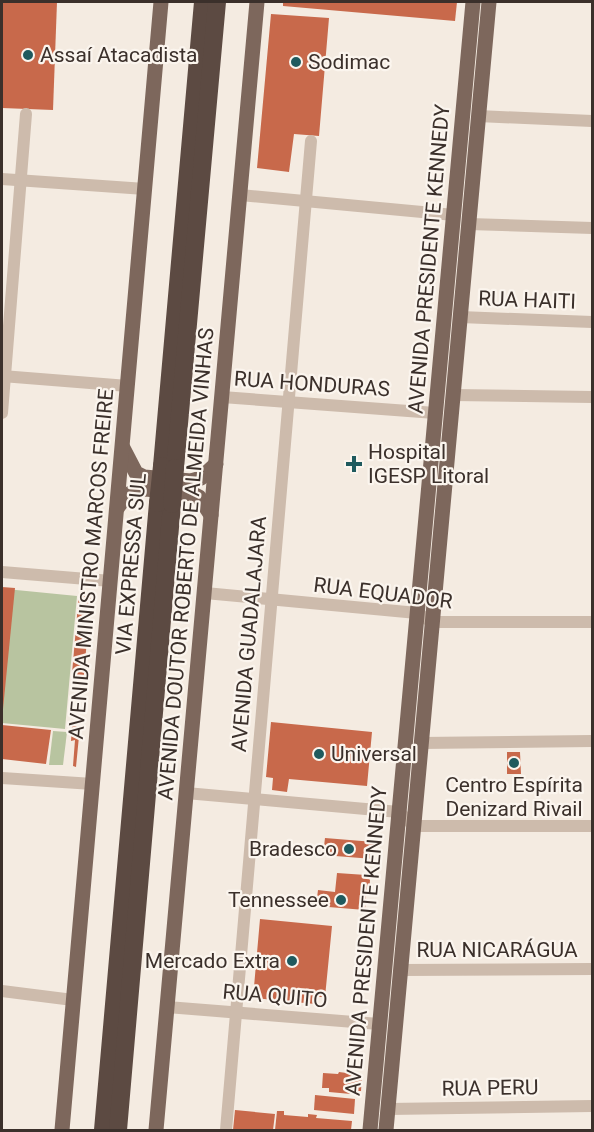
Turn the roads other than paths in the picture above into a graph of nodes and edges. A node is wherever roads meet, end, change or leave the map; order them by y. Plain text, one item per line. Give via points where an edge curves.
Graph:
1 (161, 2) edge
2 (203, 2) edge
3 (216, 2) edge
4 (257, 2) edge
5 (473, 2) edge
6 (489, 2) edge
7 (26, 114) dead end
8 (478, 117) junction
9 (592, 121) edge
10 (311, 141) dead end
11 (2, 178) edge
12 (21, 180) junction
13 (145, 189) junction
14 (240, 195) junction
15 (306, 201) junction
16 (454, 215) junction
17 (469, 224) junction
18 (592, 228) edge
19 (460, 317) junction
20 (592, 322) edge
21 (3, 376) edge
22 (128, 386) junction
23 (453, 395) junction
24 (222, 397) junction
25 (592, 397) edge
26 (289, 402) junction
27 (2, 413) edge
28 (435, 413) junction
29 (123, 448) junction
30 (216, 464) junction
31 (168, 467) junction
32 (118, 507) junction
33 (212, 515) junction
34 (2, 572) edge
35 (111, 581) junction
36 (205, 593) junction
37 (272, 600) junction
38 (417, 613) junction
39 (432, 622) junction
40 (592, 622) edge
41 (592, 741) edge
42 (421, 743) junction
43 (2, 778) edge
44 (93, 784) junction
45 (186, 793) junction
46 (255, 799) junction
47 (399, 812) junction
48 (414, 826) junction
49 (592, 826) edge
50 (592, 969) edge
51 (401, 970) junction
52 (2, 991) edge
53 (123, 992) junction
54 (74, 1000) junction
55 (167, 1007) junction
56 (237, 1013) junction
57 (379, 1024) junction
58 (592, 1106) edge
59 (388, 1108) junction
60 (62, 1131) edge
61 (104, 1131) edge
62 (118, 1131) edge
63 (156, 1131) edge
64 (226, 1131) edge
65 (370, 1131) edge
66 (386, 1131) edge

1 - 13 main road, AVENIDA MINISTRO MARCOS FREIRE
2 - 31 highway, VIA EXPRESSA SUL
3 - 31 highway, VIA EXPRESSA SUL
4 - 14 main road, AVENIDA DOUTOR ROBERTO DE ALMEIDA VINHAS
5 - 16 main road, AVENIDA PRESIDENTE KENNEDY
6 - 8 main road, AVENIDA PRESIDENTE KENNEDY
7 - 12 street
8 - 9 street
8 - 17 main road, AVENIDA PRESIDENTE KENNEDY
10 - 15 street, AVENIDA GUADALAJARA
11 - 12 street
12 - 13 street
12 - 21 street
13 - 22 main road, AVENIDA MINISTRO MARCOS FREIRE
14 - 15 street
14 - 24 main road, AVENIDA DOUTOR ROBERTO DE ALMEIDA VINHAS
15 - 16 street
15 - 26 street, AVENIDA GUADALAJARA
16 - 28 main road, AVENIDA PRESIDENTE KENNEDY
17 - 18 street
17 - 19 main road, AVENIDA PRESIDENTE KENNEDY
19 - 20 street, RUA HAITI
19 - 23 main road, AVENIDA PRESIDENTE KENNEDY
21 - 22 street
21 - 27 street
22 - 29 main road, AVENIDA MINISTRO MARCOS FREIRE
23 - 25 street
23 - 39 main road, AVENIDA PRESIDENTE KENNEDY
24 - 26 street, RUA HONDURAS
24 - 30 main road, AVENIDA DOUTOR ROBERTO DE ALMEIDA VINHAS
26 - 28 street, RUA HONDURAS
26 - 37 street, AVENIDA GUADALAJARA
28 - 38 main road, AVENIDA PRESIDENTE KENNEDY
29 - 30 main road via 136,473 144,477 191,481 201,478
29 - 32 main road, AVENIDA MINISTRO MARCOS FREIRE
30 - 33 main road, AVENIDA DOUTOR ROBERTO DE ALMEIDA VINHAS
31 - 53 highway, VIA EXPRESSA SUL, bridge
32 - 33 main road via 129,492 146,489 193,494
32 - 35 main road, AVENIDA MINISTRO MARCOS FREIRE
33 - 36 main road, AVENIDA DOUTOR ROBERTO DE ALMEIDA VINHAS
34 - 35 street
35 - 44 main road, AVENIDA MINISTRO MARCOS FREIRE
36 - 37 street, RUA EQUADOR
36 - 45 main road, AVENIDA DOUTOR ROBERTO DE ALMEIDA VINHAS
37 - 38 street, RUA EQUADOR
37 - 46 street, AVENIDA GUADALAJARA
38 - 39 street, RUA EQUADOR
38 - 47 main road, AVENIDA PRESIDENTE KENNEDY
39 - 40 street, RUA EQUADOR
39 - 42 main road, AVENIDA PRESIDENTE KENNEDY
41 - 42 street
42 - 48 main road, AVENIDA PRESIDENTE KENNEDY
43 - 44 street
44 - 54 main road, AVENIDA MINISTRO MARCOS FREIRE
45 - 46 street
45 - 55 main road, AVENIDA DOUTOR ROBERTO DE ALMEIDA VINHAS
46 - 47 street
46 - 56 street, AVENIDA GUADALAJARA
47 - 48 street
47 - 57 main road, AVENIDA PRESIDENTE KENNEDY
48 - 49 street
48 - 51 main road, AVENIDA PRESIDENTE KENNEDY
50 - 51 street, RUA NICARÁGUA
51 - 59 main road, AVENIDA PRESIDENTE KENNEDY
52 - 54 street
53 - 61 highway, VIA EXPRESSA SUL
53 - 62 highway, VIA EXPRESSA SUL
54 - 60 main road, AVENIDA MINISTRO MARCOS FREIRE
55 - 56 street, RUA QUITO
55 - 63 main road, AVENIDA DOUTOR ROBERTO DE ALMEIDA VINHAS
56 - 57 street, RUA QUITO
56 - 64 street, AVENIDA GUADALAJARA
57 - 65 main road, AVENIDA PRESIDENTE KENNEDY
58 - 59 street, RUA PERU
59 - 66 main road, AVENIDA PRESIDENTE KENNEDY

